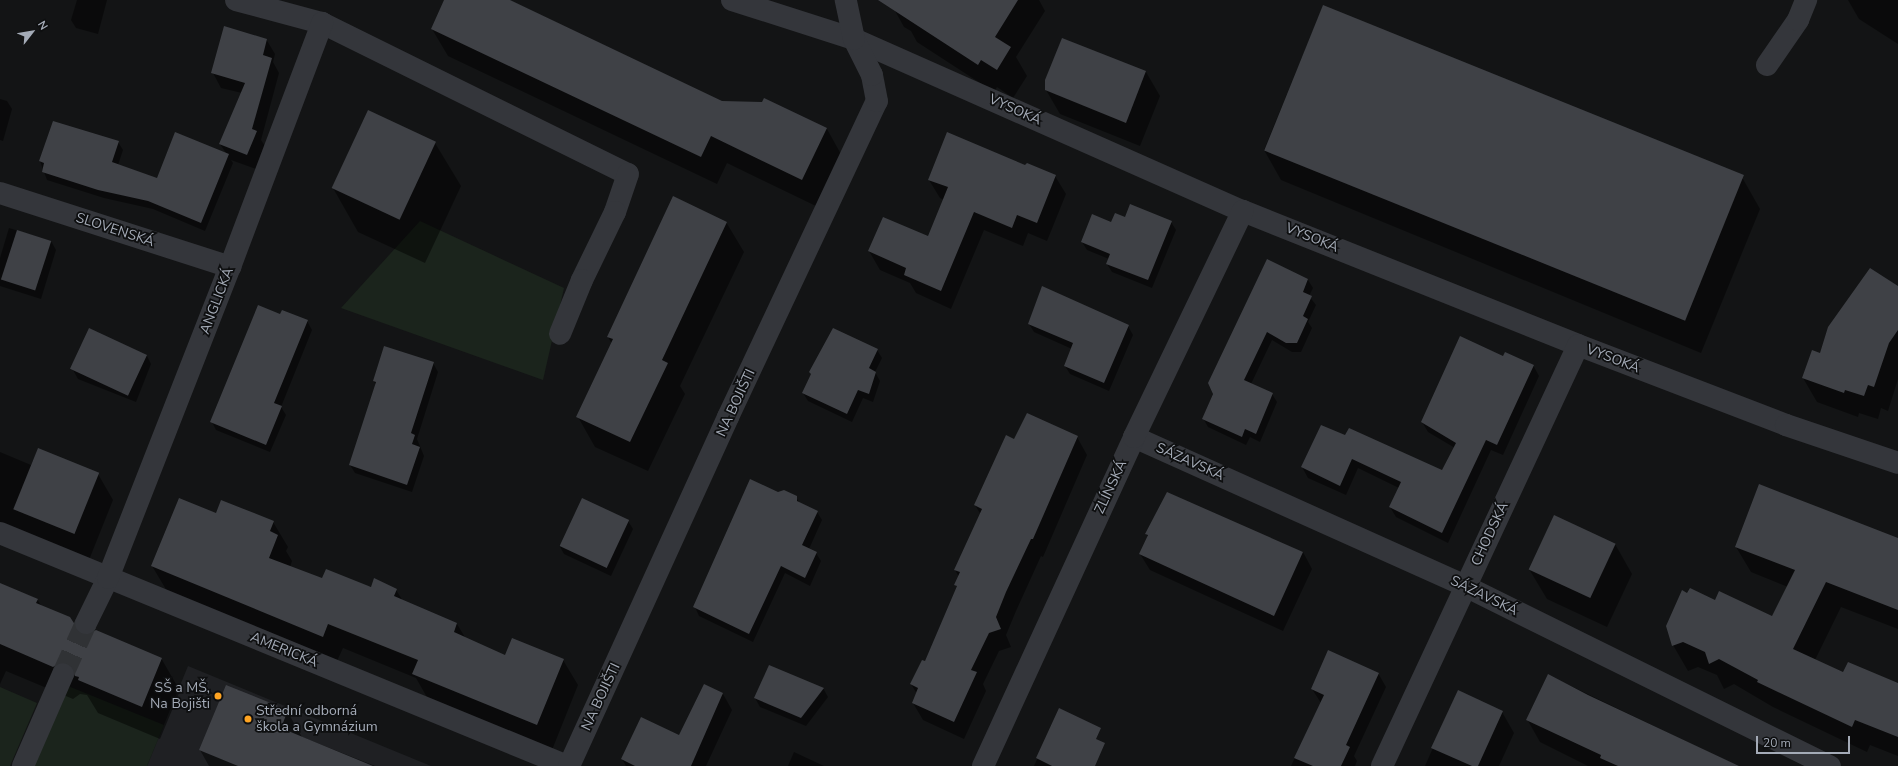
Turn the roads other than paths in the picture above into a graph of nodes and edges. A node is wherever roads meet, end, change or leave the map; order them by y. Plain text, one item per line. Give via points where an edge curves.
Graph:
1 (236, 0) edge
2 (732, 0) edge
3 (846, 0) edge
4 (1806, 0) edge
5 (322, 23) junction
6 (854, 39) junction
7 (1766, 65) dead end
8 (0, 193) edge
9 (1244, 210) junction
10 (230, 267) junction
11 (560, 334) dead end
12 (1578, 345) junction
13 (1134, 437) junction
14 (1898, 463) edge
15 (0, 534) edge
16 (108, 578) junction
17 (1465, 586) junction
18 (86, 623) tunnel mouth
19 (63, 674) tunnel mouth
20 (23, 766) edge
21 (568, 766) edge
22 (983, 766) edge
23 (1382, 766) edge
24 (1830, 766) edge

1 - 5 street
2 - 6 street, VYSOKÁ
3 - 6 street, NA BOJIŠTI
4 - 7 street via 1798,20
5 - 10 street, ANGLICKÁ
5 - 11 street via 628,174 615,212 582,280
6 - 9 street, VYSOKÁ
6 - 21 street, NA BOJIŠTI via 872,75 878,101 728,418
8 - 10 street, SLOVENSKÁ
9 - 12 street, VYSOKÁ
9 - 13 street, ZLÍNSKÁ
10 - 16 street, ANGLICKÁ
12 - 14 street, VYSOKÁ via 1786,425
12 - 17 street, CHODSKÁ
13 - 17 street, SÁZAVSKÁ
13 - 22 street, ZLÍNSKÁ
15 - 16 street, AMERICKÁ
16 - 18 street, ANGLICKÁ
16 - 21 street, AMERICKÁ
17 - 23 street, CHODSKÁ
17 - 24 street, SÁZAVSKÁ
19 - 20 street

